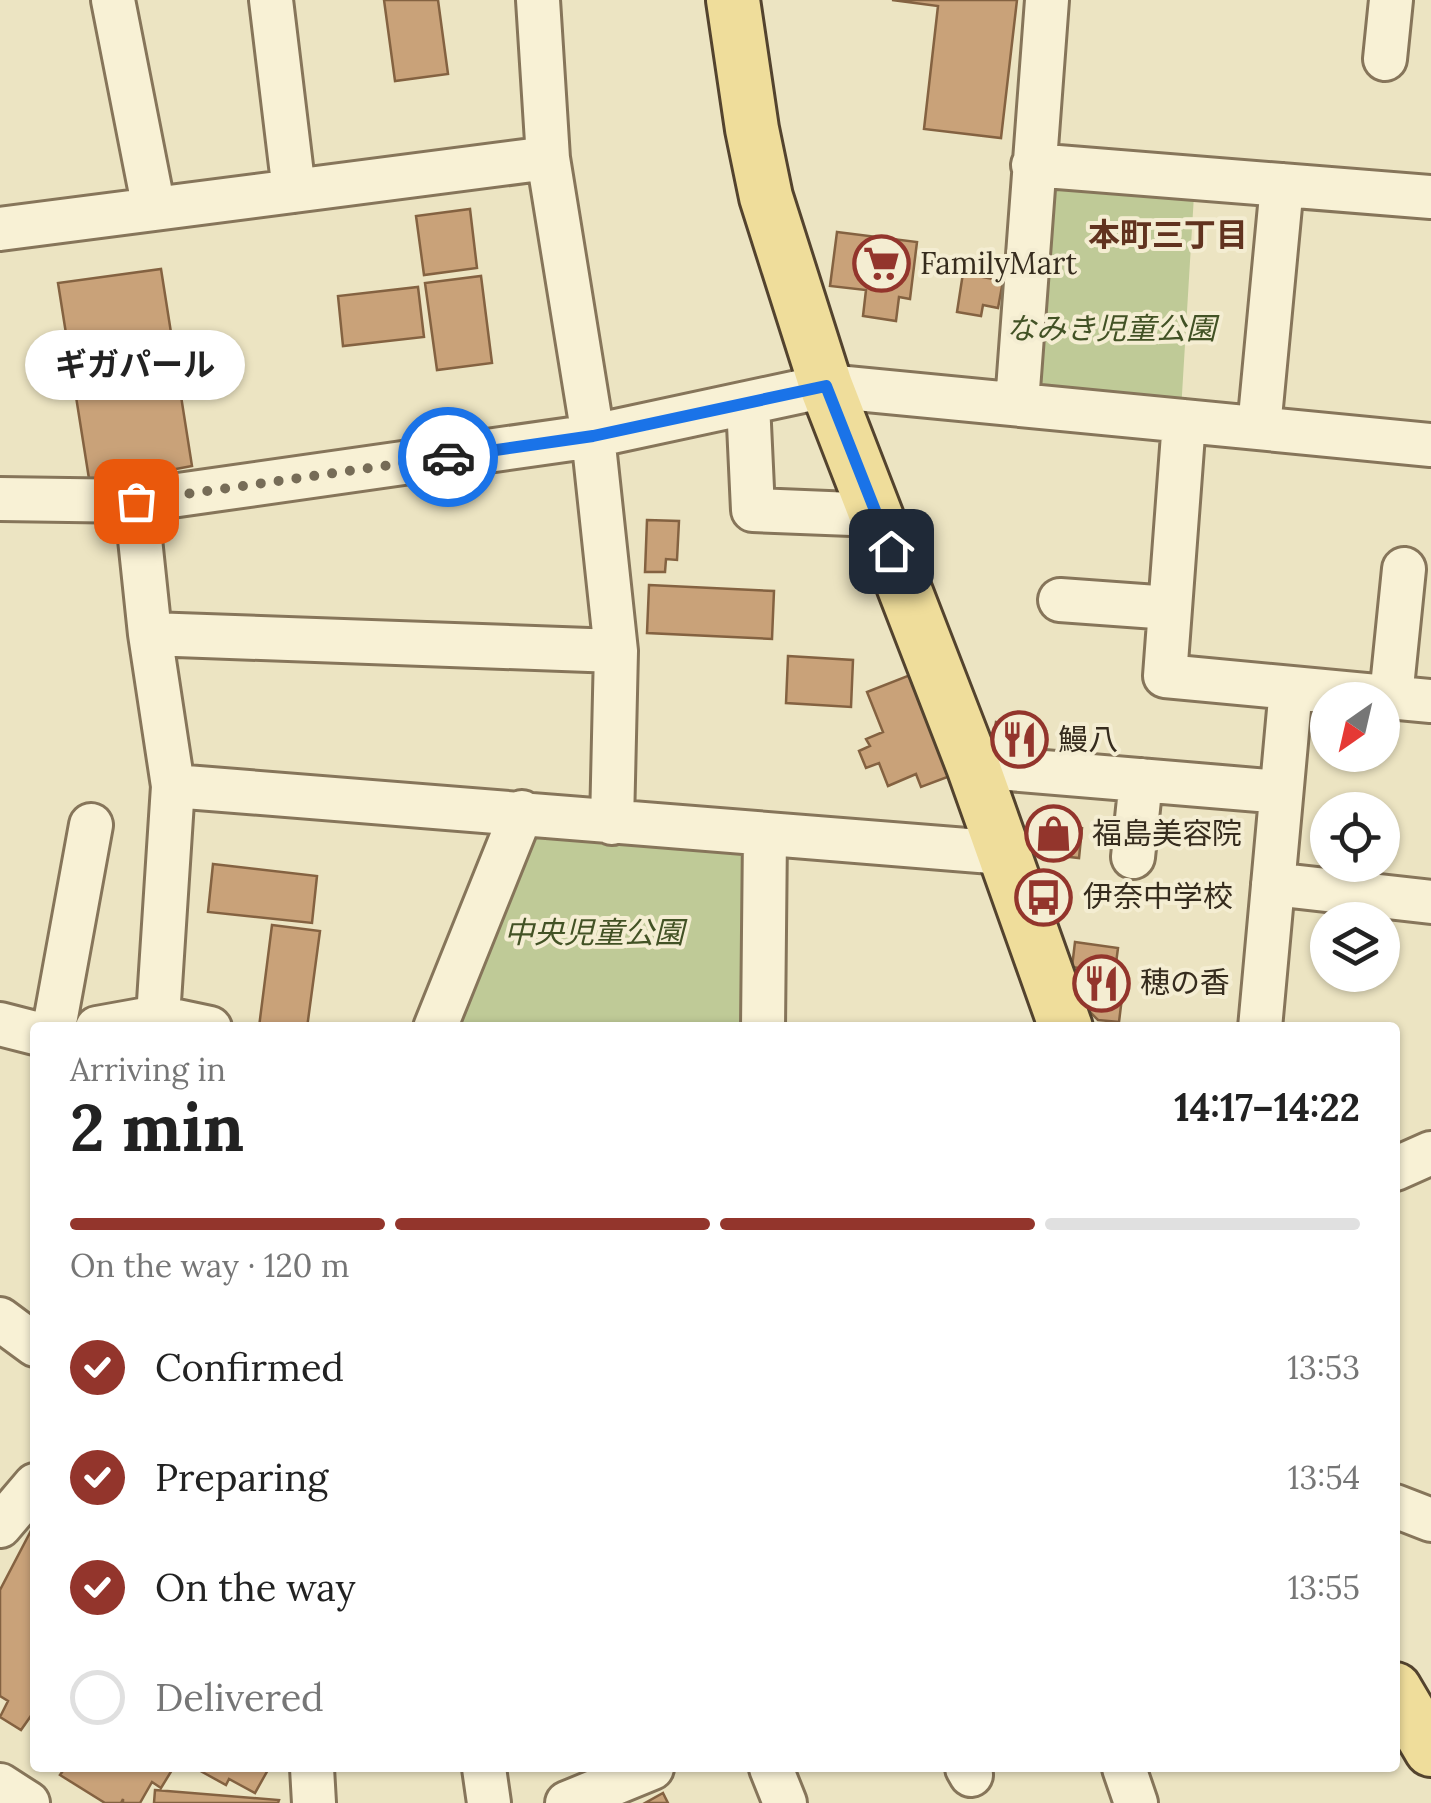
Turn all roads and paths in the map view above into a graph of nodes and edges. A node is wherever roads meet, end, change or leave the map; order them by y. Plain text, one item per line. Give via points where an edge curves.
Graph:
1 (113, 0) edge
2 (271, 0) edge
3 (538, 0) edge
4 (733, 0) edge
5 (1047, 0) edge
6 (1392, 0) edge
7 (1386, 58) dead end
8 (548, 158) junction
9 (1033, 165) junction
10 (1282, 185) junction
11 (294, 191) junction
12 (1431, 197) edge
13 (154, 209) junction
14 (0, 229) edge
15 (826, 386) junction
16 (748, 403) junction
17 (1017, 404) junction
18 (1184, 421) junction
19 (1258, 428) junction
20 (593, 436) junction
21 (1431, 445) edge
22 (0, 499) edge
23 (136, 501) junction
24 (877, 516) junction
25 (1404, 569) dead end
26 (1060, 600) dead end
27 (1170, 608) junction
28 (150, 634) junction
29 (616, 652) junction
30 (1291, 688) junction
31 (1411, 699) edge
32 (973, 766) junction
33 (1141, 780) junction
34 (173, 786) junction
35 (1281, 792) junction
36 (522, 812) junction
37 (612, 822) junction
38 (91, 826) dead end
39 (765, 835) junction
40 (1004, 853) junction
41 (1133, 857) dead end
42 (1273, 884) junction
43 (1431, 902) edge
44 (158, 1016) junction
45 (55, 1022) edge
46 (128, 1022) edge
47 (184, 1022) edge
48 (437, 1022) edge
49 (763, 1022) edge
50 (1064, 1022) edge
51 (1261, 1022) edge
52 (0, 1024) edge
53 (30, 1032) edge
54 (1431, 1153) edge
55 (1400, 1167) edge
56 (0, 1319) edge
57 (30, 1341) edge
58 (30, 1491) edge
59 (0, 1526) edge
60 (1400, 1697) edge
61 (1431, 1750) edge
62 (312, 1772) edge
63 (484, 1772) edge
64 (644, 1772) edge
65 (773, 1772) edge
66 (1125, 1772) edge
67 (0, 1784) edge
68 (589, 1799) edge
69 (28, 1803) edge
70 (314, 1803) edge
71 (488, 1803) edge
72 (785, 1803) edge
73 (1136, 1803) edge

1 - 13 street
2 - 11 street
3 - 8 street
4 - 15 main road via 766,197
5 - 9 street
6 - 7 street
8 - 11 street
8 - 20 street
9 - 10 street
9 - 17 street
10 - 12 street
10 - 19 street
11 - 13 street
13 - 14 street
15 - 16 street
15 - 17 street
15 - 24 main road
16 - 20 street
16 - 24 street via 753,510
17 - 18 street
18 - 19 street
18 - 27 street
19 - 21 street
20 - 23 street
20 - 29 street
22 - 23 street
23 - 28 street
24 - 32 main road
25 - 31 street
26 - 27 street
27 - 30 street via 1165,676
28 - 29 street
28 - 34 street
29 - 37 street
30 - 31 street
30 - 35 street
32 - 33 street
32 - 40 main road
33 - 35 street
33 - 41 street
34 - 36 street
34 - 44 street
35 - 42 street
36 - 37 street
36 - 48 street
37 - 39 street
38 - 45 street
39 - 40 street
39 - 49 street
40 - 50 main road
42 - 43 street
42 - 51 street
44 - 46 street
44 - 47 street
52 - 53 street
54 - 55 street
56 - 57 street
58 - 59 street
60 - 61 main road
62 - 70 street
63 - 71 street
64 - 68 street
65 - 72 street
66 - 73 street
67 - 69 street

